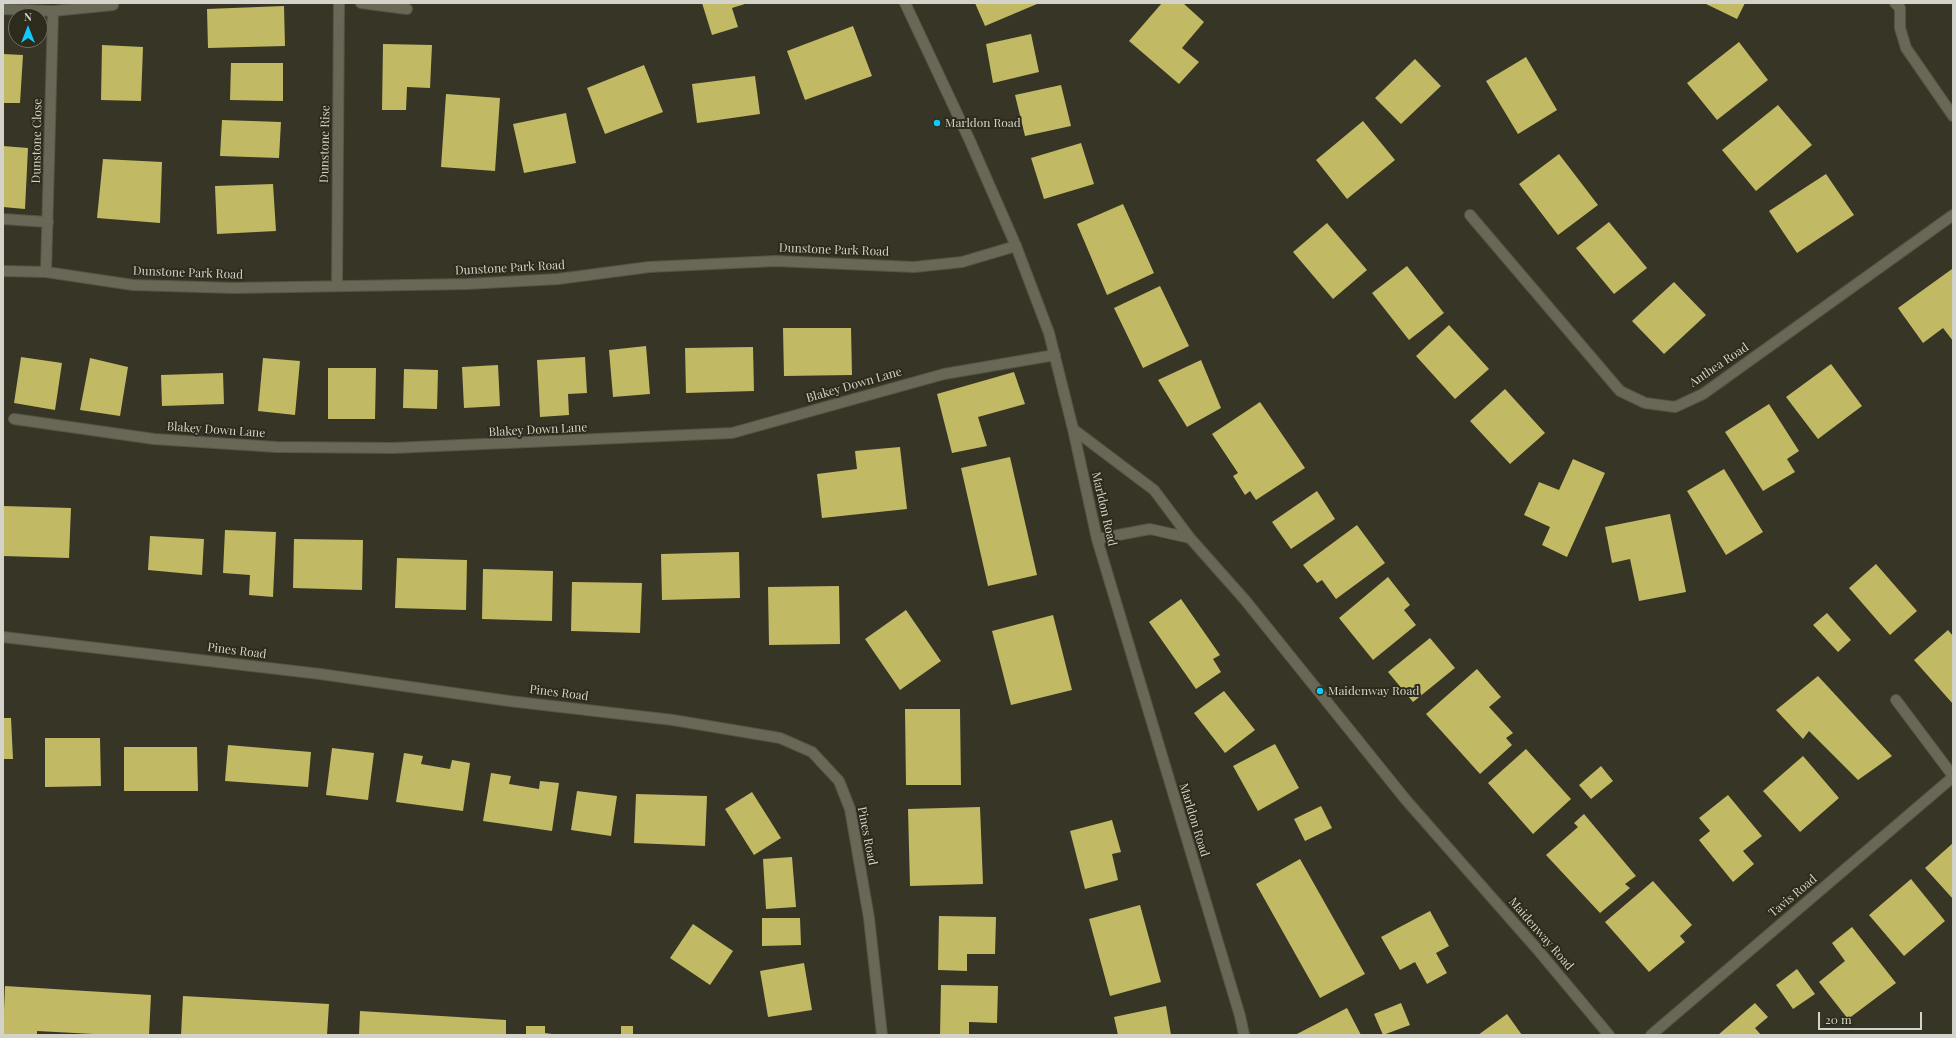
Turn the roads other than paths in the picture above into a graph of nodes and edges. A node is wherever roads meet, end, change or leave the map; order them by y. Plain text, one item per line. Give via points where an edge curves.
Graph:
1 (340, 3) edge
2 (361, 3) edge
3 (905, 3) edge
4 (112, 5) dead end
5 (1899, 5) edge
6 (3, 9) edge
7 (407, 9) dead end
8 (53, 11) junction
9 (1953, 116) edge
10 (1470, 215) dead end
11 (1953, 216) edge
12 (3, 219) edge
13 (48, 222) junction
14 (1016, 246) junction
15 (3, 271) edge
16 (46, 272) junction
17 (337, 286) junction
18 (1055, 355) junction
19 (14, 419) dead end
20 (1073, 429) junction
21 (1190, 538) junction
22 (1096, 539) junction
23 (3, 637) edge
24 (1896, 700) dead end
25 (1953, 776) edge
26 (882, 1035) edge
27 (1244, 1035) edge
28 (1609, 1035) edge
29 (1651, 1035) edge

1 - 17 street, Dunstone Rise
2 - 7 street
3 - 14 street, Marldon Road
4 - 8 street
5 - 9 street via 1900,28 1906,48
6 - 8 street
8 - 13 street, Dunstone Close
10 - 11 street, Anthea Road via 1620,391 1645,403 1675,407 1703,394
12 - 13 street
13 - 16 street, Dunstone Close
14 - 17 street, Dunstone Park Road via 962,262 914,267 776,261 649,267 558,279 475,284
14 - 18 street, Marldon Road via 1045,320
15 - 16 street, Dunstone Park Road
16 - 17 street, Dunstone Park Road via 133,285 234,288
18 - 19 street, Blakey Down Lane via 944,374 732,433 393,448 276,447 154,439
18 - 20 street, Marldon Road
20 - 21 street, Maidenway Road via 1154,490
20 - 22 street, Marldon Road
21 - 22 street via 1150,529
21 - 28 street, Maidenway Road via 1245,600 1406,800
22 - 27 street, Marldon Road
23 - 26 street, Pines Road via 320,674 509,701 673,720 780,738 812,752 839,781 850,809 869,918
24 - 25 street, Tavis Road
25 - 29 street, Tavis Road

